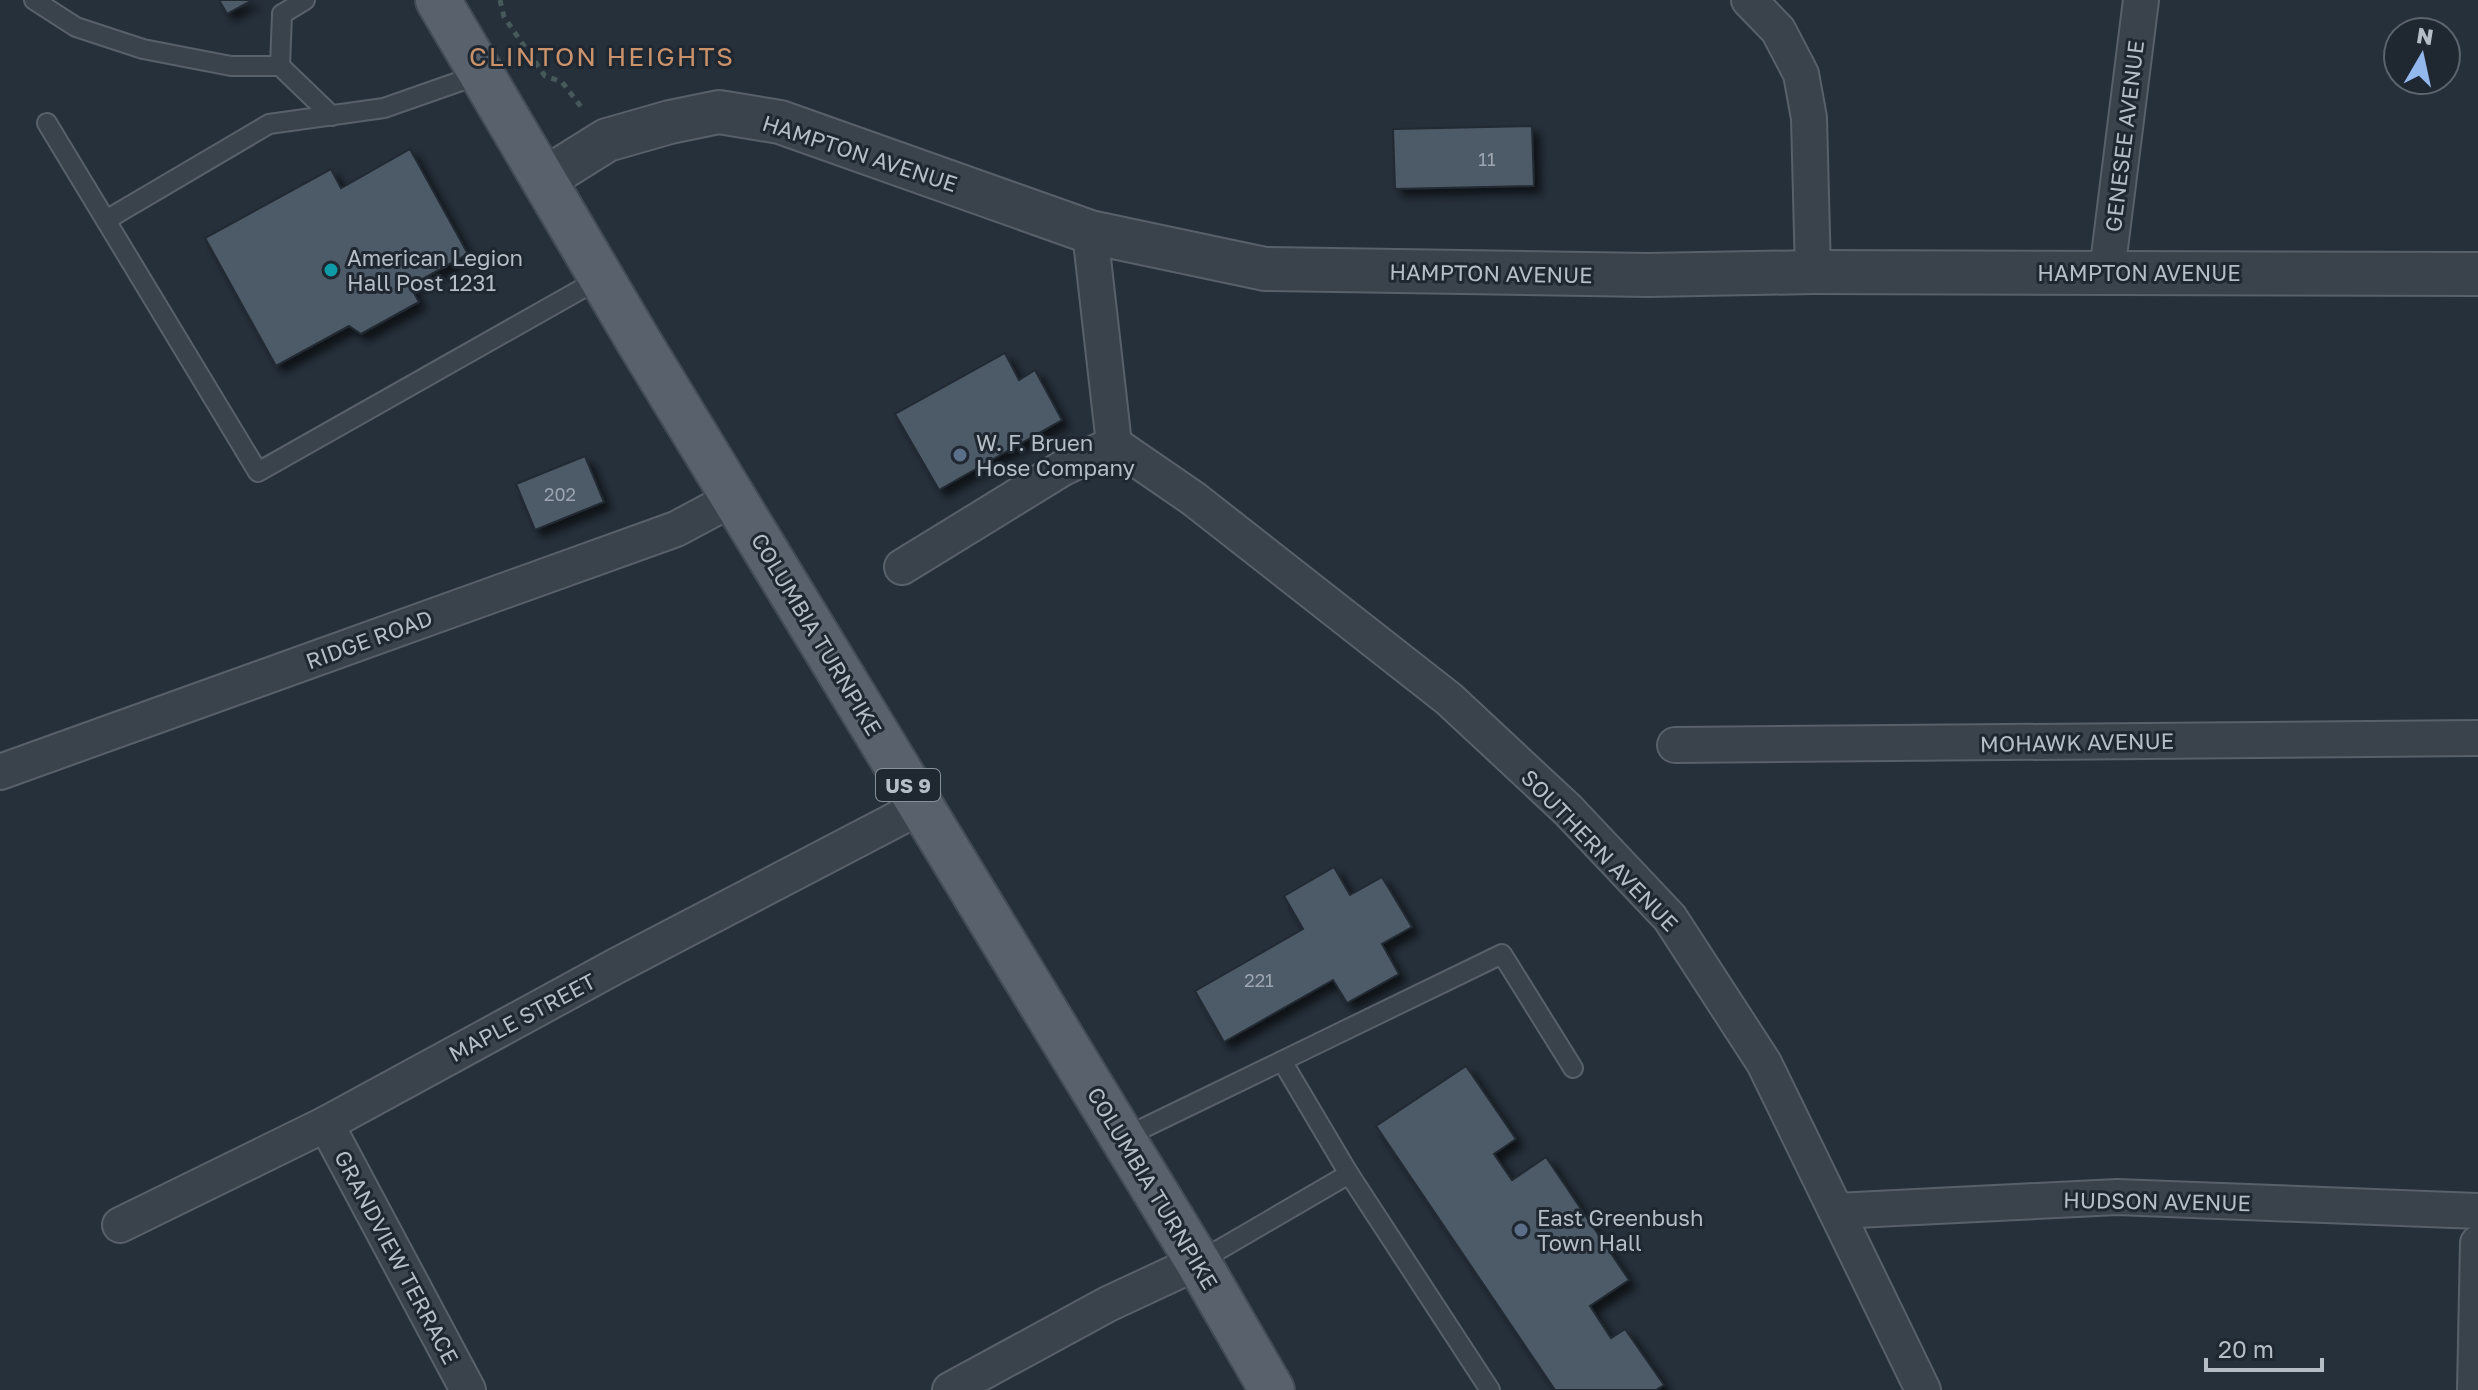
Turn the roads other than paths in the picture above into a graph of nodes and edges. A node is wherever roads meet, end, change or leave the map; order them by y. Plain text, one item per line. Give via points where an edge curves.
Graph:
1 (34, 0) edge
2 (305, 0) edge
3 (438, 0) edge
4 (1749, 0) edge
5 (2141, 0) edge
6 (280, 66) junction
7 (481, 74) junction
8 (332, 116) junction
9 (47, 123) dead end
10 (543, 180) junction
11 (106, 220) junction
12 (1090, 232) junction
13 (1813, 272) junction
14 (2107, 272) junction
15 (2478, 274) edge
16 (601, 278) junction
17 (1114, 444) junction
18 (734, 498) junction
19 (902, 567) dead end
20 (2478, 738) edge
21 (1675, 745) dead end
22 (0, 772) edge
23 (922, 806) junction
24 (1282, 1061) junction
25 (1573, 1068) dead end
26 (326, 1124) junction
27 (1123, 1138) junction
28 (1349, 1174) junction
29 (1836, 1211) junction
30 (2478, 1211) edge
31 (120, 1225) dead end
32 (2478, 1243) edge
33 (1198, 1262) junction
34 (468, 1390) edge
35 (950, 1390) edge
36 (1272, 1390) edge
37 (1490, 1390) edge
38 (1923, 1390) edge
39 (2475, 1390) edge

1 - 6 lane via 76,27 143,49 231,66
2 - 6 lane via 282,14
3 - 7 main road, COLUMBIA TURNPIKE / US 9
4 - 13 street via 1778,30 1801,74 1809,118
5 - 14 street, GENESEE AVENUE
6 - 8 lane
7 - 8 lane via 384,108
7 - 10 main road, COLUMBIA TURNPIKE / US 9
8 - 11 lane via 269,124
9 - 11 lane
10 - 12 street, HAMPTON AVENUE via 607,140 719,112 780,122
10 - 16 main road, COLUMBIA TURNPIKE / US 9
11 - 16 lane via 258,472
12 - 13 street, HAMPTON AVENUE via 1265,269
12 - 17 street
13 - 14 street, HAMPTON AVENUE
14 - 15 street, HAMPTON AVENUE
16 - 18 main road, COLUMBIA TURNPIKE / US 9
17 - 19 street via 1063,468
17 - 29 street, SOUTHERN AVENUE via 1194,499 1449,699 1568,810 1670,918 1764,1063
18 - 22 street, RIDGE ROAD via 676,529
18 - 23 main road, COLUMBIA TURNPIKE / US 9
20 - 21 street, MOHAWK AVENUE
23 - 26 street, MAPLE STREET
23 - 27 main road, COLUMBIA TURNPIKE / US 9
24 - 25 lane via 1502,954
24 - 27 lane
24 - 28 lane
26 - 31 street, MAPLE STREET
26 - 34 street, GRANDVIEW TERRACE
27 - 33 main road, COLUMBIA TURNPIKE / US 9
28 - 33 lane
28 - 37 lane
29 - 30 street, HUDSON AVENUE via 2117,1197
29 - 38 street, SOUTHERN AVENUE
32 - 39 street
33 - 35 street
33 - 36 main road, COLUMBIA TURNPIKE / US 9

